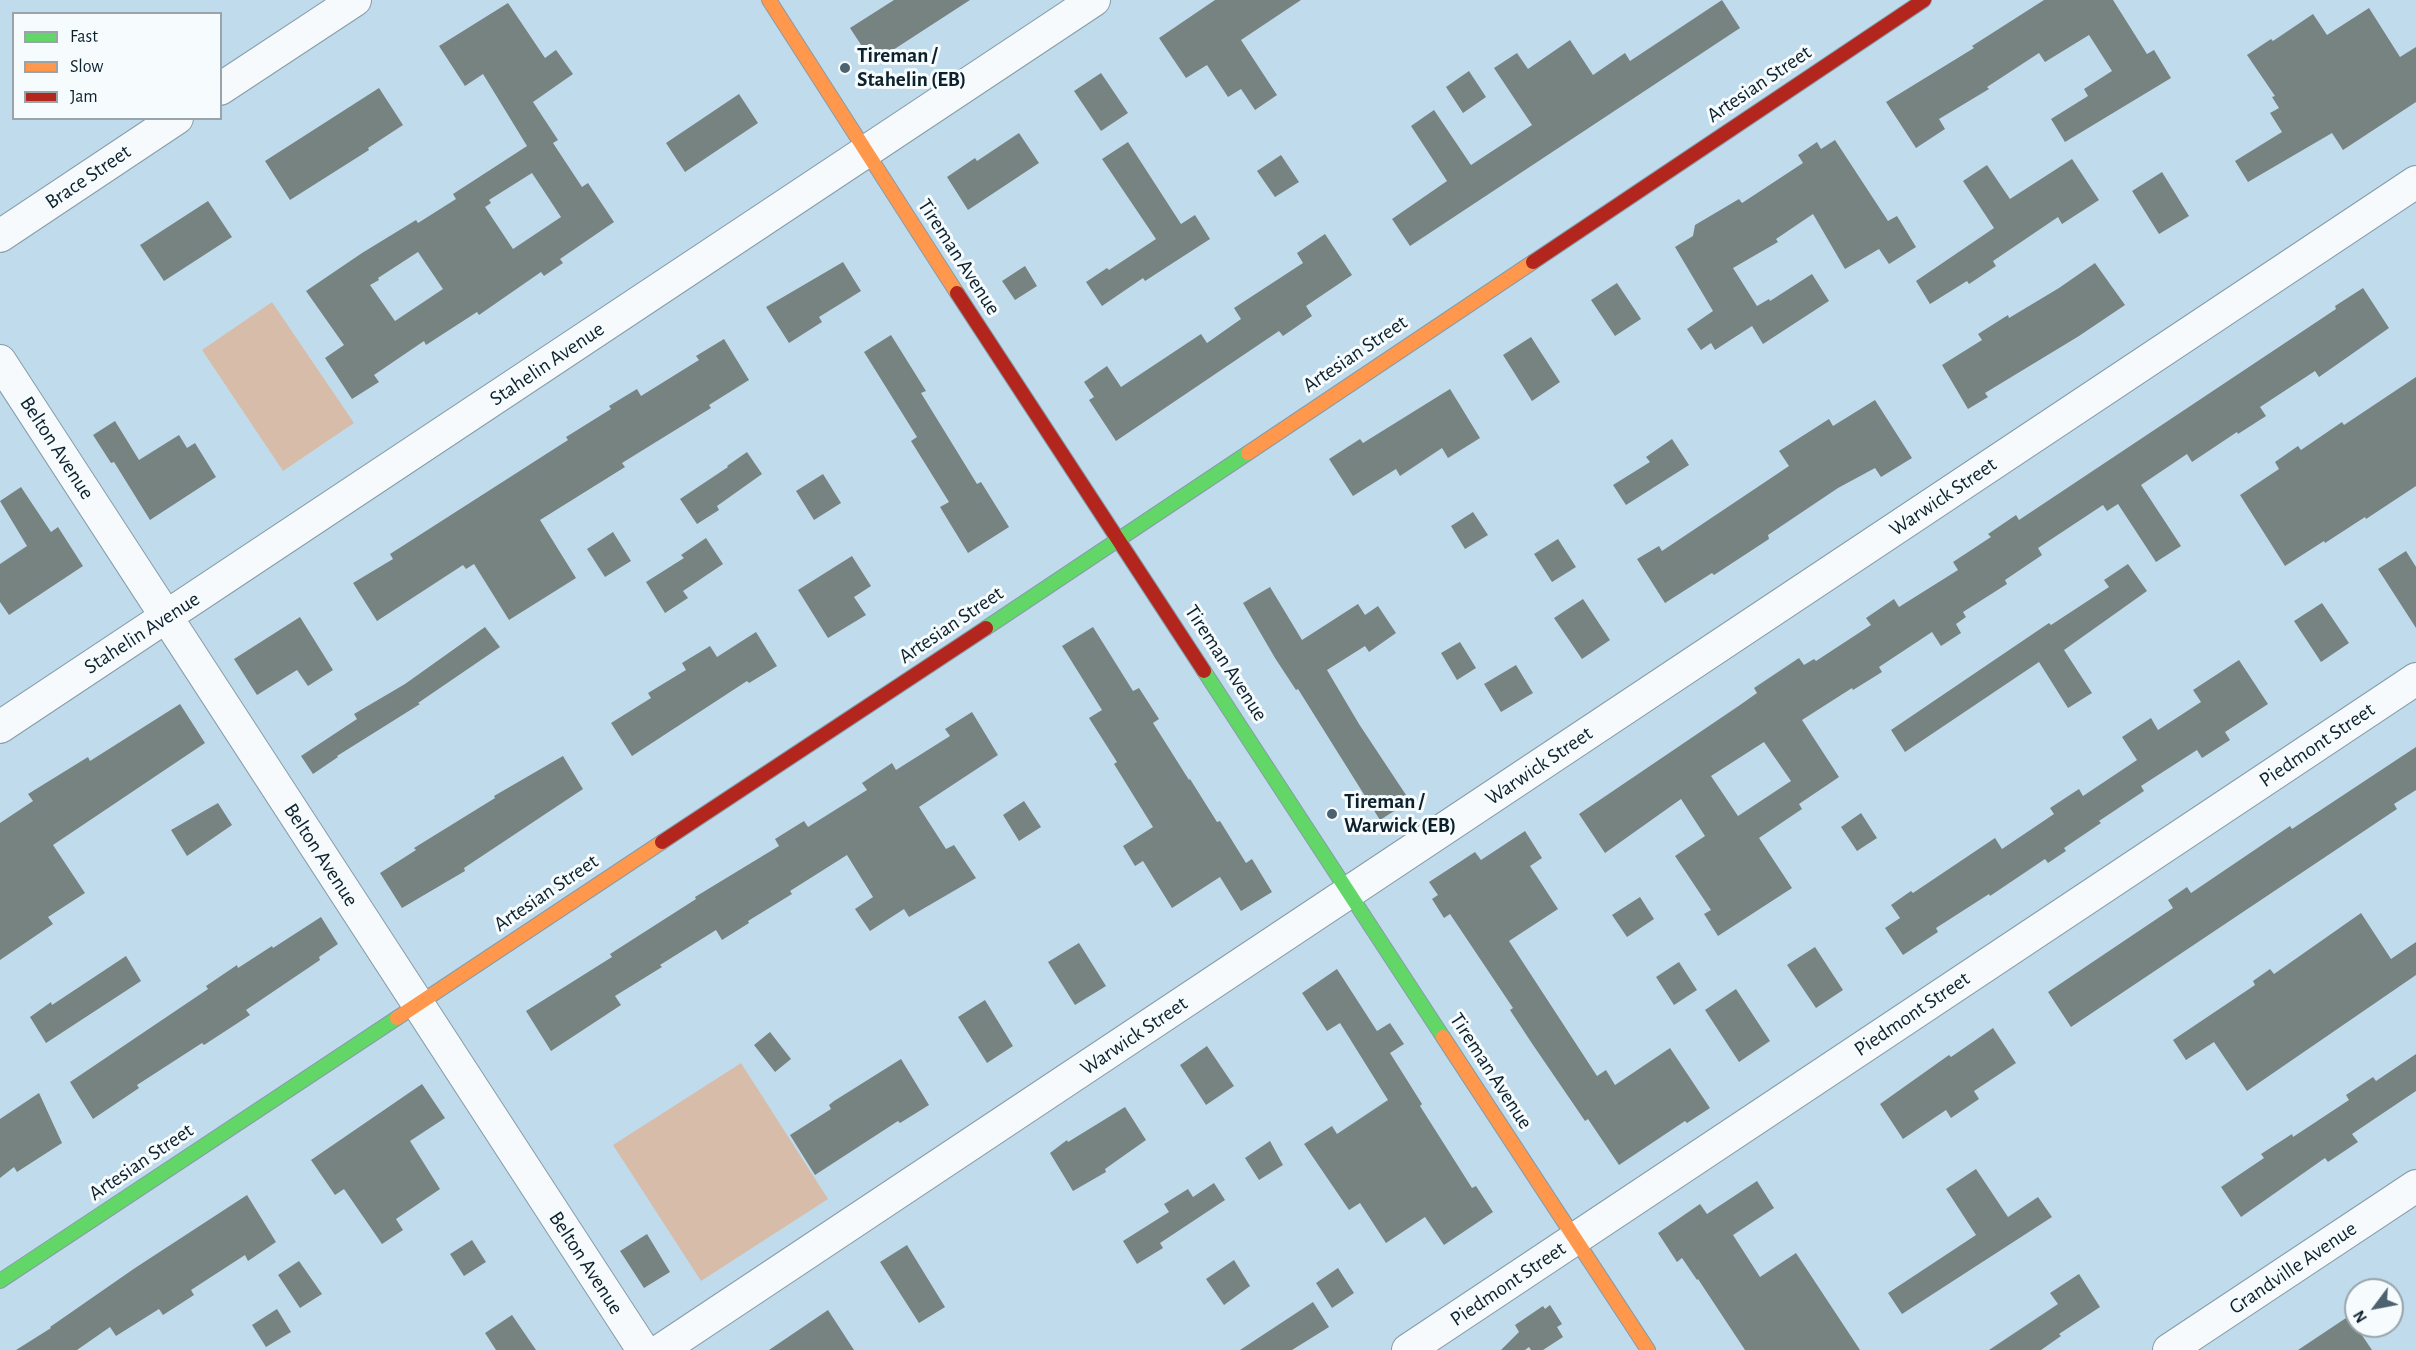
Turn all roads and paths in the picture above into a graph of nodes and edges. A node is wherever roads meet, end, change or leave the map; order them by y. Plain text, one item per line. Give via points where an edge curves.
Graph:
1 (355, 0) edge
2 (769, 0) edge
3 (1094, 0) edge
4 (1923, 0) edge
5 (222, 88) edge
6 (174, 120) edge
7 (865, 152) junction
8 (2416, 182) edge
9 (0, 236) edge
10 (0, 361) edge
11 (1118, 537) junction
12 (167, 616) junction
13 (2416, 679) edge
14 (0, 727) edge
15 (1350, 892) junction
16 (418, 1004) junction
17 (2416, 1186) edge
18 (1576, 1239) junction
19 (0, 1281) edge
20 (643, 1350) edge
21 (661, 1350) edge
22 (1408, 1350) edge
23 (1648, 1350) edge
24 (2169, 1350) edge

1 - 5 street
2 - 7 street, Tireman Avenue
3 - 7 street, Stahelin Avenue
4 - 11 street, Artesian Street
6 - 9 street, Brace Street
7 - 11 street, Tireman Avenue
7 - 12 street, Stahelin Avenue
8 - 15 street, Warwick Street
10 - 12 street, Belton Avenue
11 - 15 street, Tireman Avenue
11 - 16 street, Artesian Street
12 - 14 street, Stahelin Avenue
12 - 16 street, Belton Avenue
13 - 18 street, Piedmont Street
15 - 18 street, Tireman Avenue
15 - 21 street, Warwick Street
16 - 19 street, Artesian Street
16 - 20 street, Belton Avenue
17 - 24 street, Grandville Avenue
18 - 22 street, Piedmont Street
18 - 23 street, Tireman Avenue

